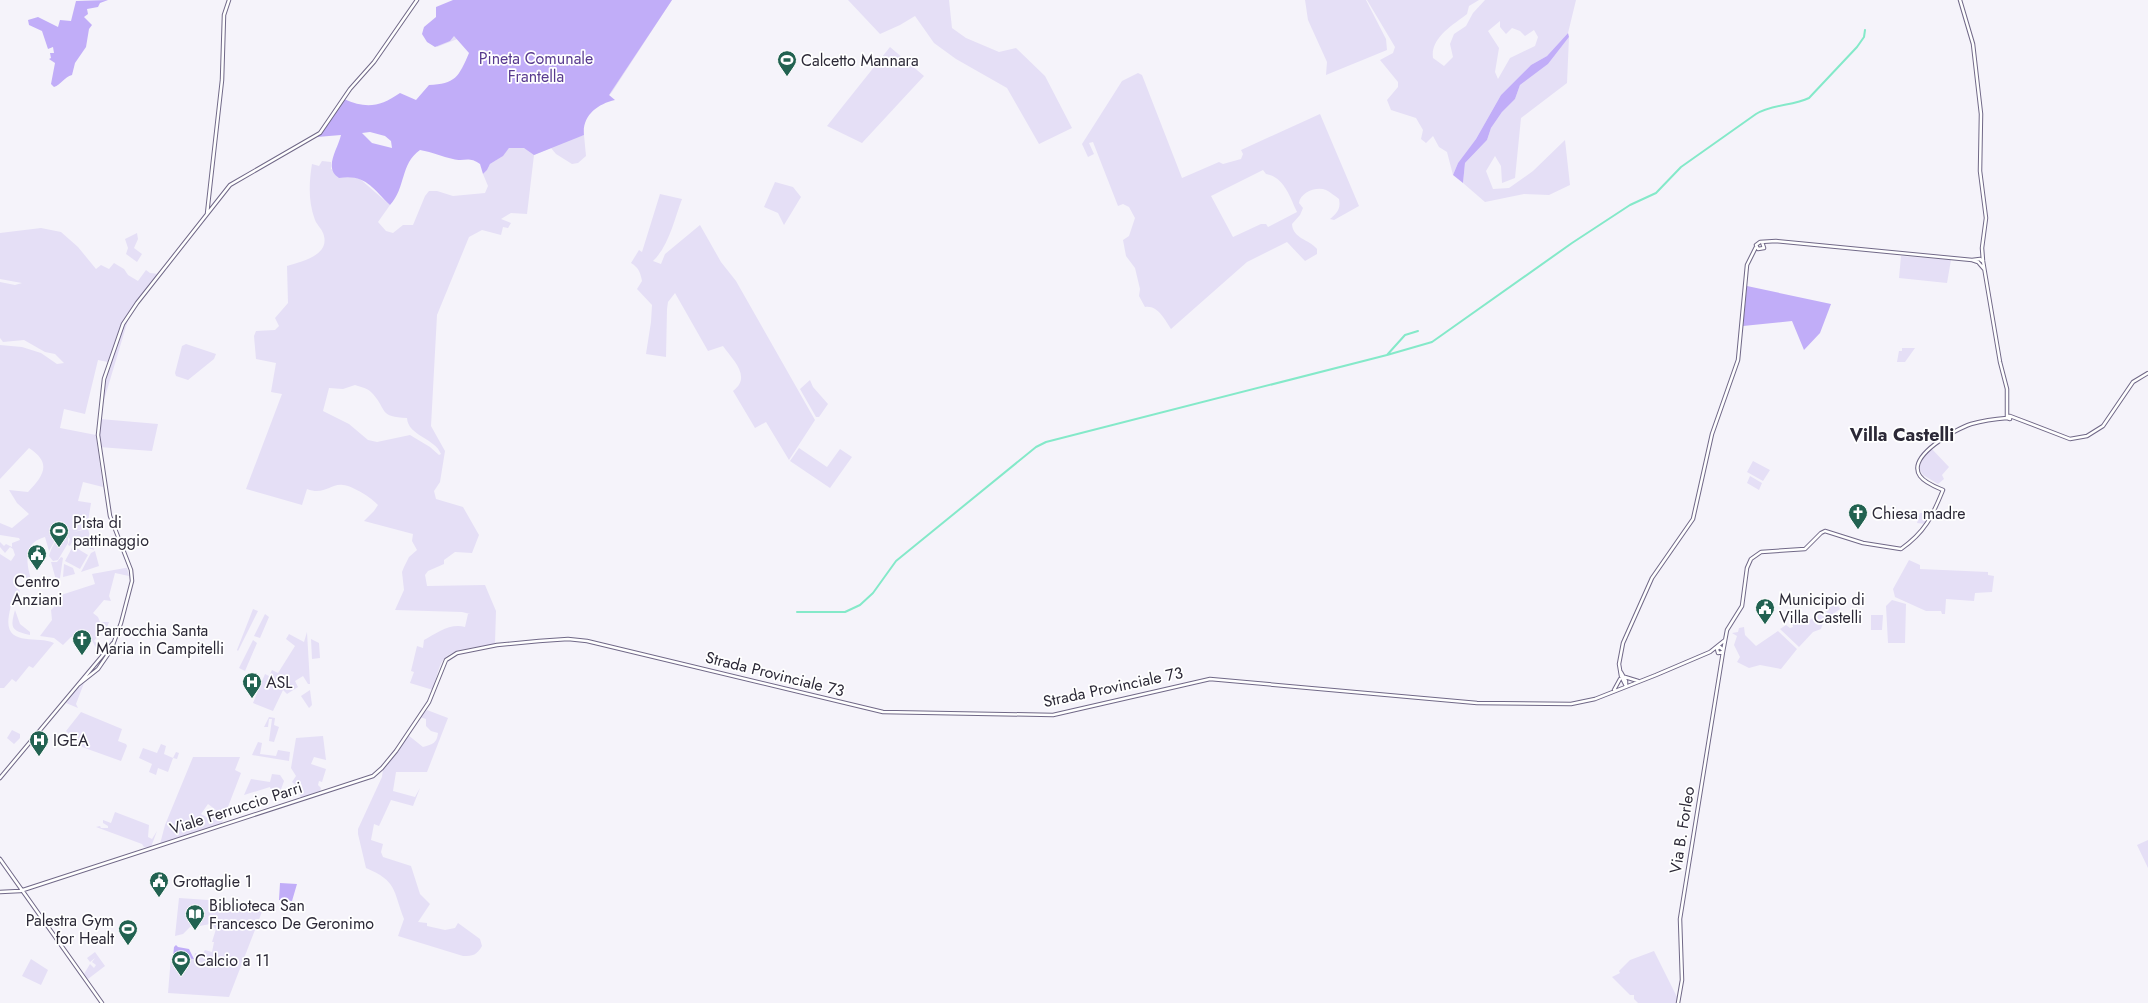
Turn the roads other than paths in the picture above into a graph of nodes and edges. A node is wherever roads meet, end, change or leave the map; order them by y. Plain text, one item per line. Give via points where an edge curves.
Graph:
1 (229, 0) edge
2 (418, 0) edge
3 (1960, 0) edge
4 (207, 215) junction
5 (1762, 242) junction
6 (1771, 242) junction
7 (1764, 247) junction
8 (1758, 249) junction
9 (1982, 252) junction
10 (1973, 259) junction
11 (1983, 261) junction
12 (1978, 262) junction
13 (1984, 269) junction
14 (2148, 373) edge
15 (2008, 417) junction
16 (1725, 640) junction
17 (114, 641) junction
18 (1718, 648) junction
19 (1723, 651) junction
20 (1710, 652) junction
21 (1717, 653) junction
22 (1722, 661) junction
23 (1620, 671) junction
24 (1621, 676) junction
25 (1624, 677) junction
26 (1638, 681) junction
27 (79, 684) junction
28 (1626, 686) junction
29 (1614, 690) junction
30 (0, 778) edge
31 (322, 793) joint
32 (0, 859) edge
33 (22, 890) junction
34 (0, 892) edge
35 (102, 1003) edge
36 (1678, 1003) edge

1 - 4 main road via 224,15 222,80
2 - 4 main road via 320,133 230,185
3 - 9 main road via 1973,44 1981,114 1980,171 1986,218
4 - 17 main road via 126,319 104,379 98,435 106,501 132,581
5 - 6 main road
5 - 7 main road
5 - 8 main road via 1757,243
6 - 7 main road
6 - 10 main road
7 - 8 main road
8 - 23 main road via 1750,255 1745,276 1735,370 1712,434 1693,519 1652,578 1621,648
9 - 10 main road
9 - 11 main road
10 - 11 main road
10 - 12 main road
11 - 12 main road
11 - 13 main road
12 - 13 main road
13 - 15 main road via 2007,389
14 - 15 main road via 2133,382 2103,426 2079,439
15 - 16 main road via 1969,425 1924,454 1917,469 1919,475 1943,490 1934,513 1920,534 1902,549 1864,543 1825,531 1805,549 1762,552 1751,559 1747,568 1742,606
16 - 18 main road
16 - 19 main road, Via B. Forleo
17 - 27 main road
17 - 27 main road via 102,664
18 - 19 main road via 1722,648
18 - 20 main road, Strada Provinciale 73
18 - 21 main road
19 - 21 main road
19 - 22 main road, Via B. Forleo
20 - 21 main road
20 - 26 main road, Strada Provinciale 73
21 - 22 main road
22 - 36 main road, Via B. Forleo via 1680,919 1682,980
23 - 24 main road
23 - 25 main road
24 - 28 main road
24 - 29 main road
25 - 26 main road
25 - 28 main road
26 - 28 main road, Strada Provinciale 73
27 - 30 main road
28 - 29 main road, Strada Provinciale 73
29 - 31 main road, Strada Provinciale 73 via 1582,703 1477,703 1210,679 1053,715 894,713 872,710 577,639 497,645 456,653 446,660 429,702 385,765 373,776
31 - 33 main road, Viale Ferruccio Parri
32 - 33 main road
33 - 34 main road, Viale Ferruccio Parri
33 - 35 main road

